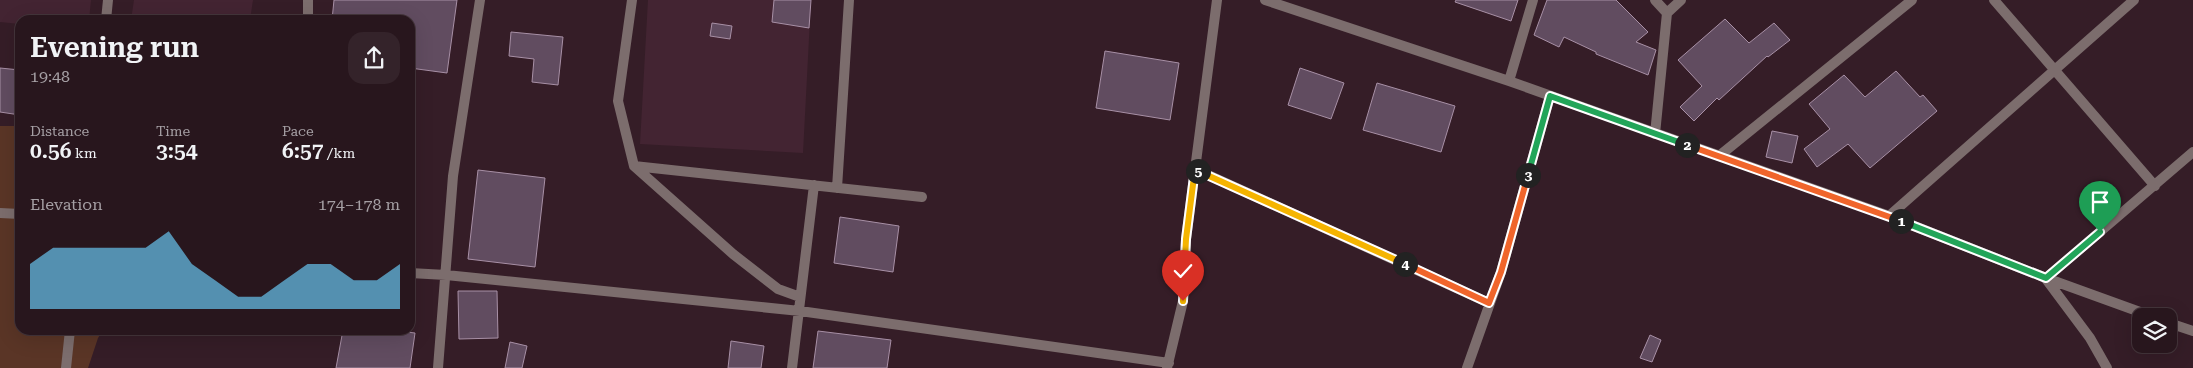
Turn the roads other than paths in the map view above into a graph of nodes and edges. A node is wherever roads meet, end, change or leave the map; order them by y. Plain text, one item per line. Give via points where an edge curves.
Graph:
1 (108, 0) edge
2 (308, 0) edge
3 (480, 0) edge
4 (632, 0) edge
5 (849, 0) edge
6 (1217, 0) edge
7 (1265, 0) edge
8 (1533, 0) edge
9 (1655, 0) edge
10 (1681, 0) edge
11 (1912, 0) edge
12 (1994, 0) edge
13 (2134, 0) edge
14 (1667, 13) junction
15 (106, 15) edge
16 (308, 15) edge
17 (2056, 69) junction
18 (1509, 81) junction
19 (1550, 96) junction
20 (1655, 134) junction
21 (2193, 152) edge
22 (1719, 156) junction
23 (634, 166) junction
24 (1195, 169) junction
25 (814, 185) junction
26 (2155, 186) junction
27 (837, 188) junction
28 (922, 197) dead end
29 (0, 213) edge
30 (15, 214) edge
31 (1890, 216) junction
32 (415, 273) edge
33 (446, 274) junction
34 (2046, 278) junction
35 (800, 297) junction
36 (1489, 303) junction
37 (2132, 309) edge
38 (800, 311) junction
39 (2177, 326) edge
40 (2193, 331) edge
41 (69, 335) edge
42 (1168, 366) edge
43 (66, 368) edge
44 (438, 368) edge
45 (792, 368) edge
46 (1467, 368) edge
47 (2106, 368) edge

1 - 15 street
2 - 16 street
3 - 33 street via 453,176
4 - 23 street via 618,101
5 - 27 street
6 - 24 street
7 - 18 street
8 - 18 street
9 - 14 street
10 - 14 street
11 - 22 street
12 - 17 street
13 - 17 street
14 - 20 street
17 - 26 street
17 - 31 street
18 - 19 street
19 - 20 street
19 - 36 street via 1501,272
20 - 22 street
21 - 26 street
22 - 31 street
23 - 25 street
23 - 35 street via 733,254 778,289
24 - 36 street
24 - 42 street via 1186,239 1183,301
25 - 27 street
25 - 35 street
26 - 34 street
27 - 28 street
29 - 30 street
31 - 34 street
32 - 33 street
33 - 38 street
33 - 44 street
34 - 37 street
34 - 47 street via 2090,338
35 - 38 street
36 - 46 street
38 - 42 street
38 - 45 street
39 - 40 street
41 - 43 street

